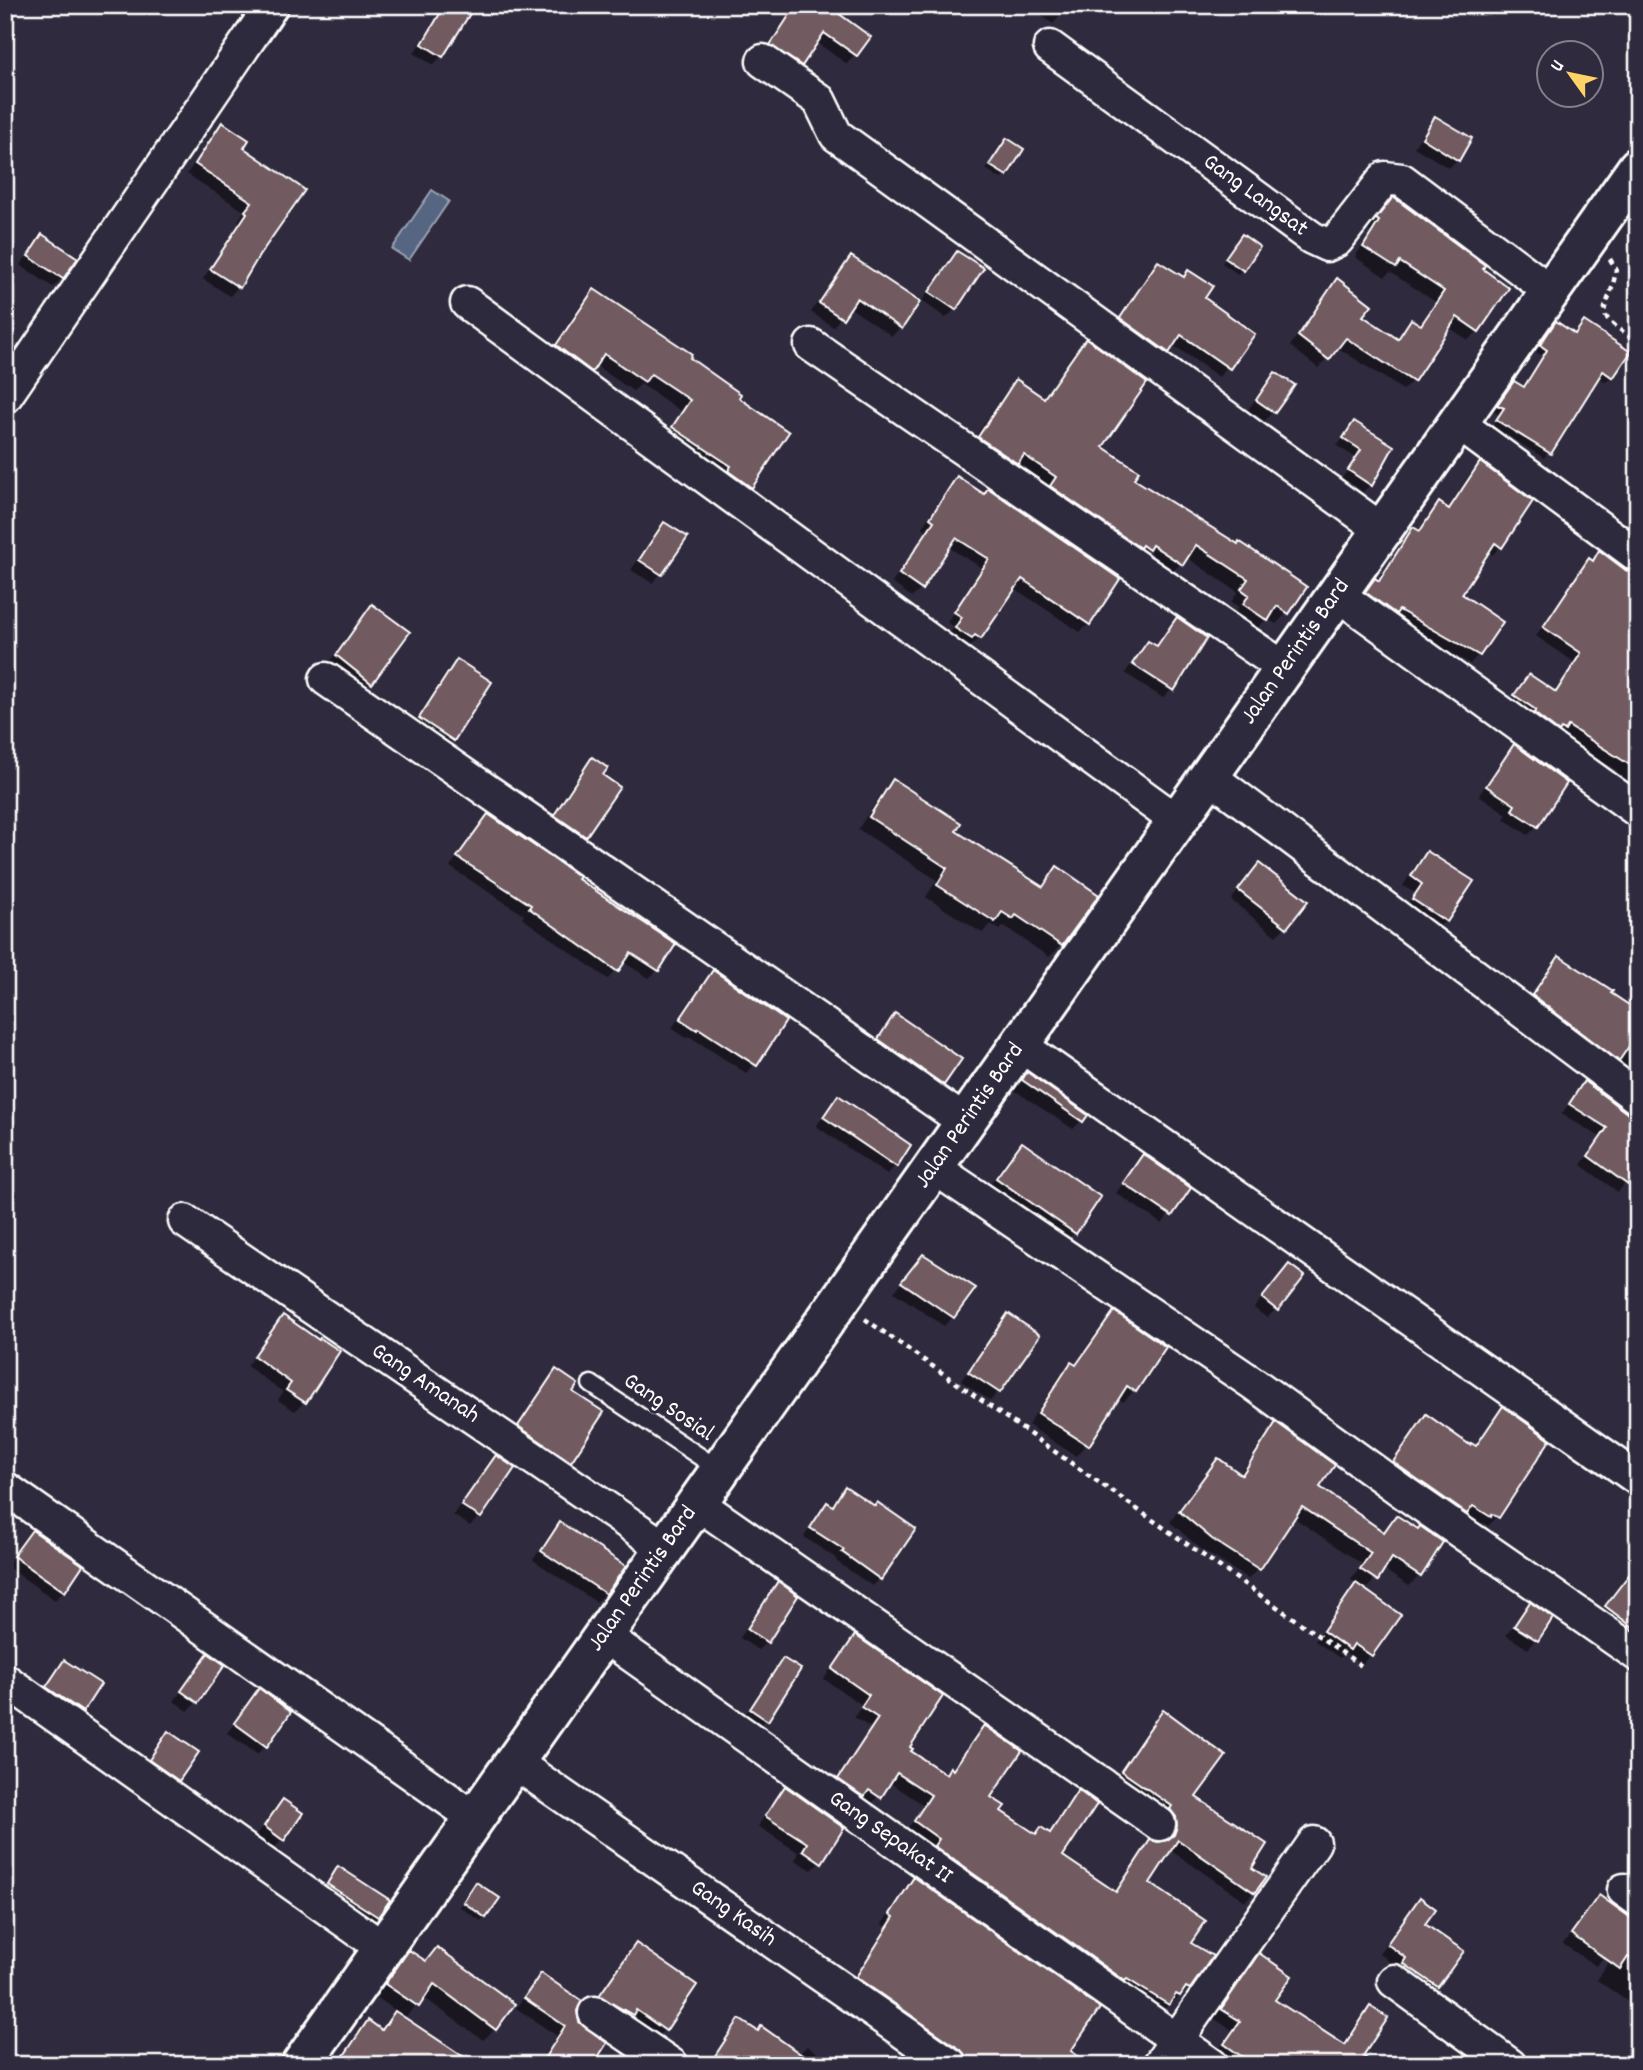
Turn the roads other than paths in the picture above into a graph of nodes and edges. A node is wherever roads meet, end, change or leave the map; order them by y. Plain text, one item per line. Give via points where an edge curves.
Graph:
1 (272, 5) edge
2 (1050, 47) dead end
3 (763, 61) dead end
4 (1638, 167) edge
5 (1550, 291) junction
6 (467, 303) dead end
7 (811, 345) dead end
8 (5, 397) edge
9 (1458, 423) junction
10 (1382, 530) junction
11 (1638, 556) edge
12 (1337, 594) junction
13 (1284, 668) junction
14 (326, 679) dead end
15 (1209, 776) junction
16 (1638, 811) edge
17 (1177, 821) junction
18 (1020, 1045) junction
19 (1638, 1098) edge
20 (965, 1122) junction
21 (933, 1167) junction
22 (185, 1221) dead end
23 (590, 1384) dead end
24 (720, 1470) junction
25 (1638, 1479) edge
26 (5, 1488) edge
27 (697, 1503) junction
28 (665, 1548) junction
29 (603, 1635) junction
30 (1638, 1655) edge
31 (5, 1680) edge
32 (514, 1762) junction
33 (475, 1818) junction
34 (1159, 1824) dead end
35 (1314, 1843) dead end
36 (383, 1948) junction
37 (1394, 1980) dead end
38 (595, 2013) dead end
39 (1167, 2052) edge
40 (301, 2065) edge
41 (672, 2065) edge
42 (951, 2065) edge
43 (1212, 2065) edge
44 (1510, 2065) edge

1 - 8 street
2 - 5 street, Gang Langsat via 1326,245 1337,240 1385,178 1393,178 1402,180
3 - 10 street via 820,100 836,135
4 - 5 street, Jalan Perintis Bard
5 - 9 street, Jalan Perintis Bard
6 - 17 street
7 - 13 street
9 - 10 street, Jalan Perintis Bard
9 - 11 street
10 - 12 street, Jalan Perintis Bard
12 - 13 street, Jalan Perintis Bard
12 - 16 street
13 - 15 street, Jalan Perintis Bard
14 - 20 street
15 - 17 street, Jalan Perintis Bard
15 - 19 street
17 - 18 street, Jalan Perintis Bard
18 - 20 street, Jalan Perintis Bard
18 - 25 street
20 - 21 street, Jalan Perintis Bard
21 - 24 street, Jalan Perintis Bard
21 - 30 street via 1254,1384
22 - 28 street, Gang Amanah
23 - 24 lane, Gang Sosial
24 - 27 street, Jalan Perintis Bard
26 - 33 street
27 - 28 street, Jalan Perintis Bard
27 - 34 street
28 - 29 street, Jalan Perintis Bard
29 - 32 street, Jalan Perintis Bard
29 - 39 street, Gang Sepakat II
31 - 36 street
32 - 33 street, Jalan Perintis Bard
32 - 42 street, Gang Kasih
33 - 36 street, Jalan Perintis Bard
35 - 39 street
36 - 40 street, Jalan Perintis Bard
37 - 44 street
38 - 41 street
39 - 43 street, Gang Sepakat II

